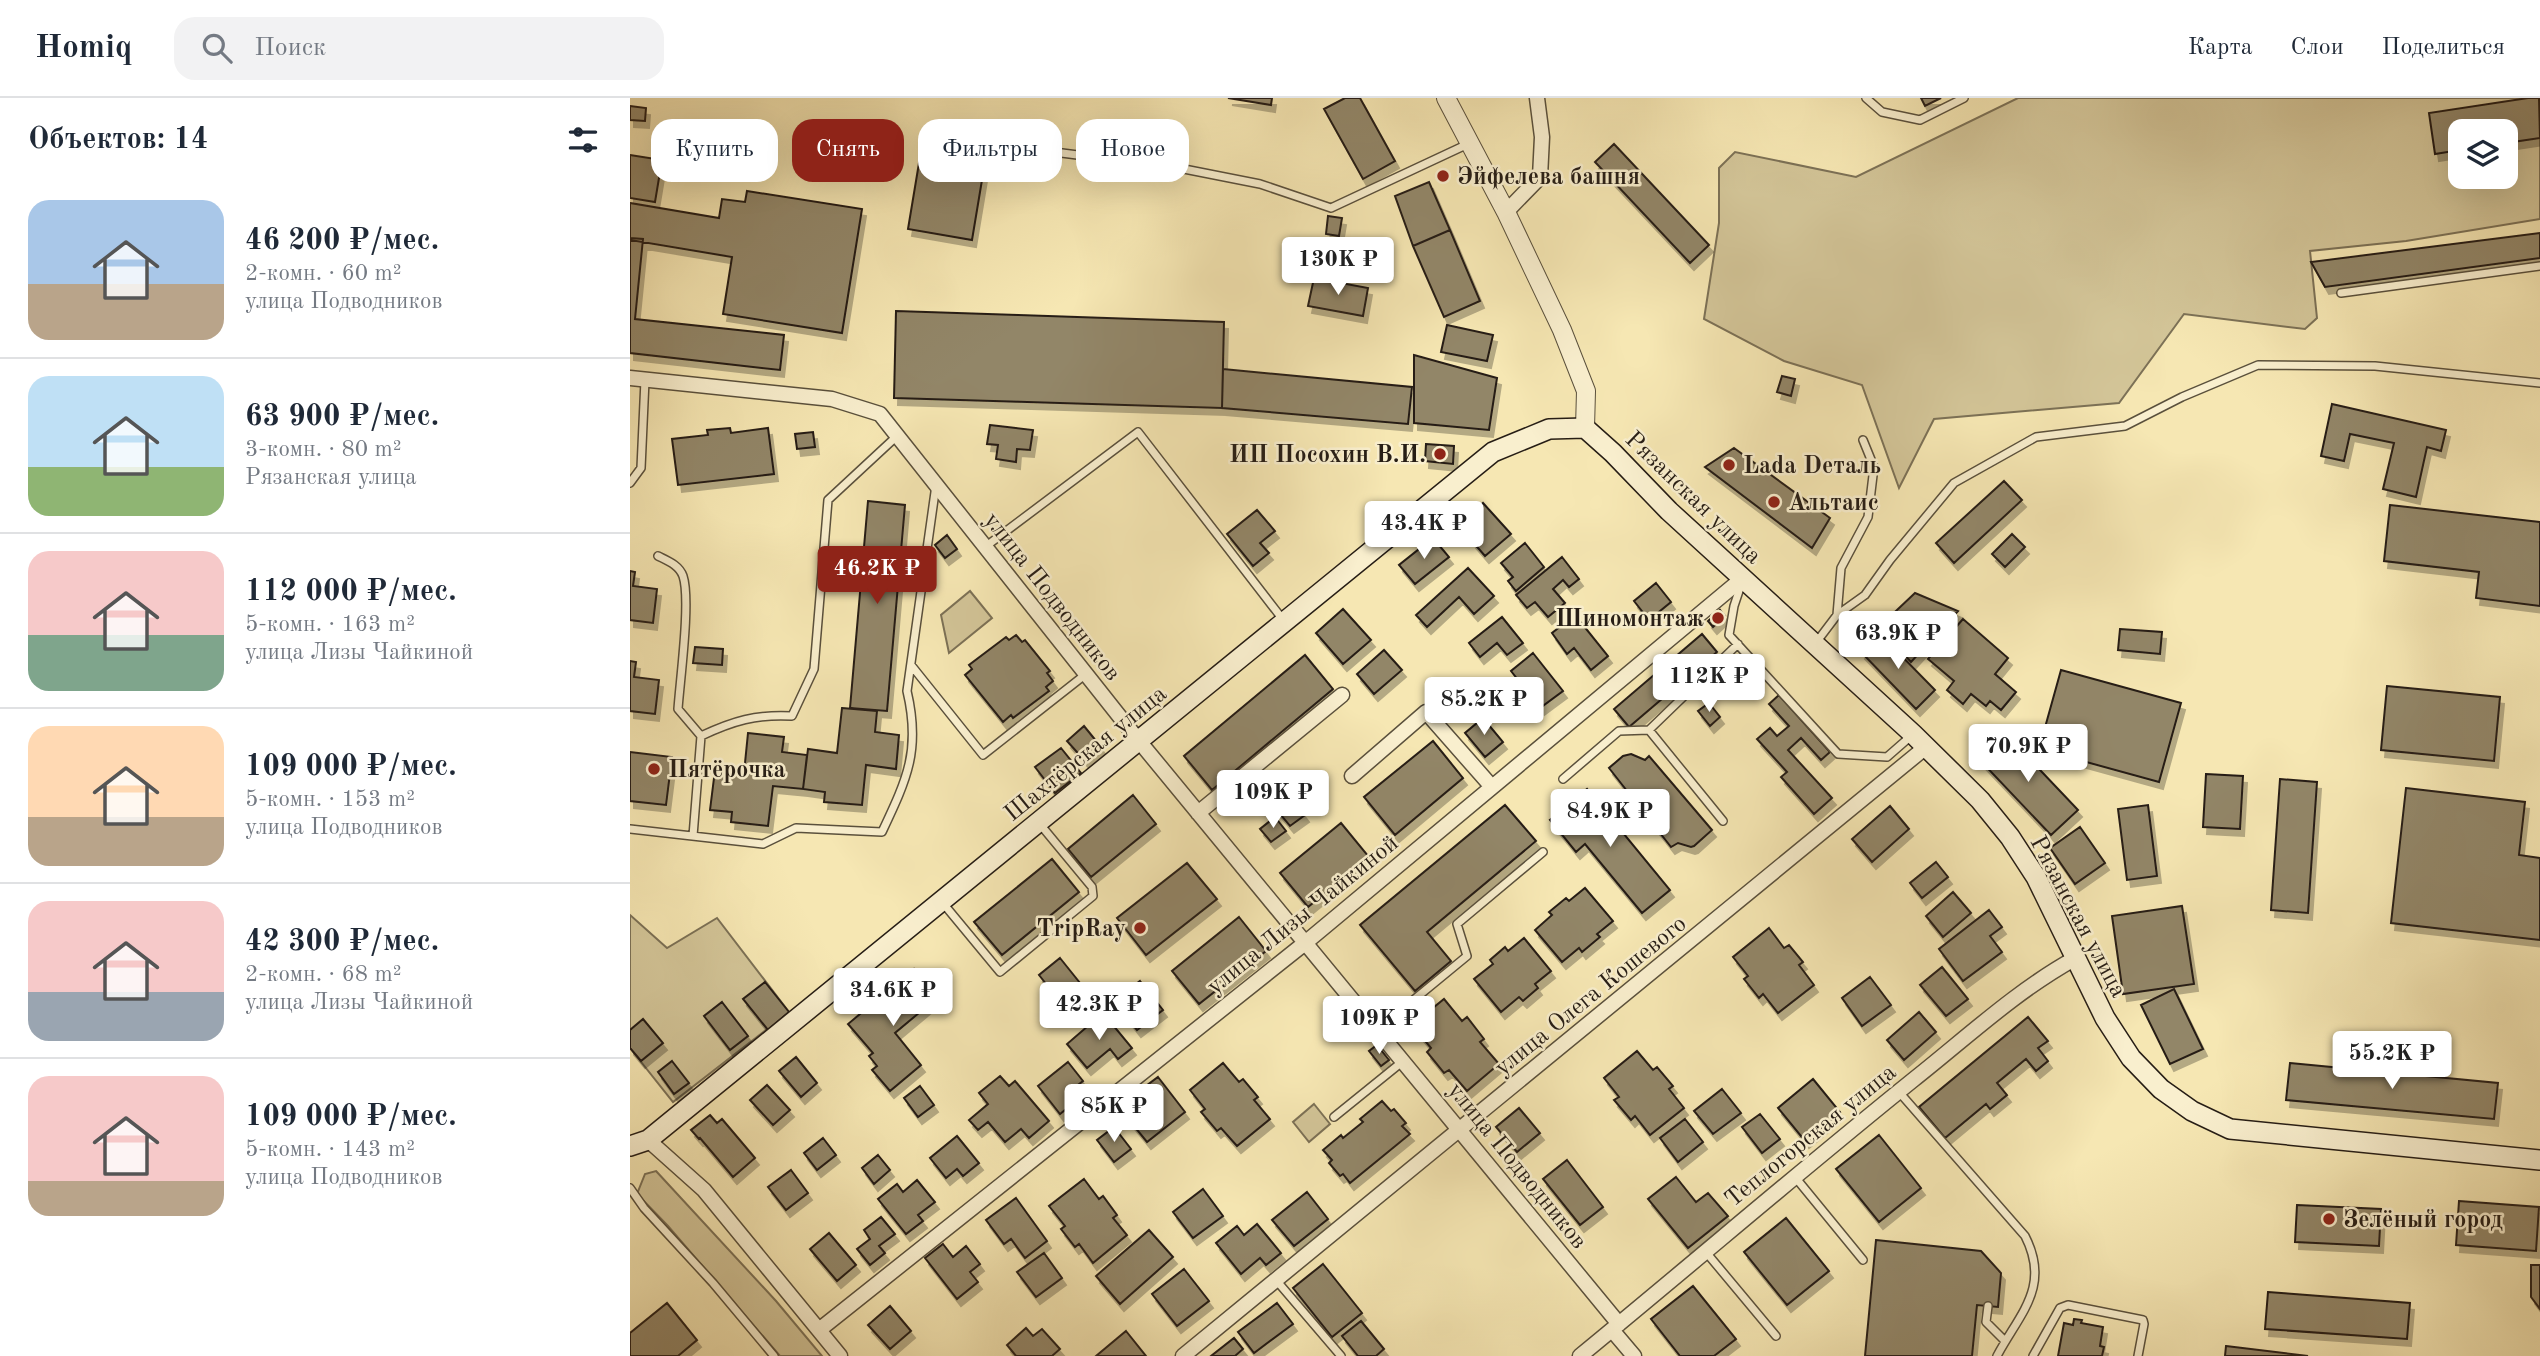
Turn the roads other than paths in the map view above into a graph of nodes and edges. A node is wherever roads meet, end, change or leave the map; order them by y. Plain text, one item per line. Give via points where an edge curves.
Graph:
1 (1446, 98) edge
2 (1537, 98) edge
3 (1866, 98) edge
4 (1965, 98) edge
5 (1468, 144) junction
6 (1062, 153) edge
7 (1506, 212) junction
8 (2540, 265) edge
9 (2341, 293) dead end
10 (630, 378) edge
11 (645, 380) junction
12 (2540, 383) edge
13 (1585, 428) junction
14 (897, 436) junction
15 (1863, 440) dead end
16 (630, 483) edge
17 (936, 485) junction
18 (985, 547) junction
19 (658, 556) dead end
20 (1743, 578) junction
21 (1837, 615) junction
22 (1284, 622) junction
23 (1738, 644) junction
24 (1814, 644) junction
25 (911, 665) junction
26 (1086, 674) junction
27 (1342, 695) dead end
28 (1649, 730) junction
29 (701, 736) junction
30 (1139, 741) junction
31 (1920, 741) junction
32 (1352, 776) dead end
33 (1563, 779) dead end
34 (1492, 787) junction
35 (1198, 813) junction
36 (1723, 821) dead end
37 (1038, 823) junction
38 (630, 829) edge
39 (693, 836) junction
40 (1543, 852) dead end
41 (942, 901) junction
42 (1305, 943) junction
43 (2074, 959) junction
44 (1377, 1030) junction
45 (1403, 1061) junction
46 (1899, 1092) junction
47 (1334, 1117) dead end
48 (1461, 1131) junction
49 (639, 1143) edge
50 (2540, 1160) edge
51 (1794, 1177) junction
52 (630, 1188) edge
53 (1705, 1250) junction
54 (1863, 1260) dead end
55 (1276, 1280) junction
56 (1988, 1306) dead end
57 (1615, 1327) junction
58 (819, 1330) junction
59 (1776, 1336) dead end
60 (2005, 1340) junction
61 (774, 1356) edge
62 (840, 1356) edge
63 (1183, 1356) edge
64 (1341, 1356) edge
65 (1580, 1356) edge
66 (1634, 1356) edge
67 (1997, 1356) edge
68 (2033, 1356) edge
69 (2138, 1356) edge

1 - 5 street
2 - 7 street via 1542,137 1540,177
3 - 4 lane via 1882,112 1920,120
5 - 6 lane via 1331,208 1260,184
5 - 7 street
7 - 13 street via 1586,391
8 - 9 lane
10 - 11 street
11 - 14 street, улица Подводников via 832,399 880,414
11 - 16 lane via 641,468
12 - 21 lane via 2375,366 2258,365 2126,426 2036,437 1954,483 1865,595
13 - 20 main road, Рязанская улица
13 - 22 main road, Шахтёрская улица via 1549,429 1493,452
14 - 17 street, улица Подводников
14 - 29 lane via 828,500 814,669 792,716 733,721
15 - 21 lane via 1874,467 1868,517 1841,568
17 - 18 street, улица Подводников
17 - 25 lane
18 - 22 lane via 1138,432
18 - 26 street, улица Подводников
19 - 29 lane via 675,564 683,576 678,709
20 - 23 lane via 1729,635
20 - 24 main road, Рязанская улица
20 - 34 street, улица Лизы Чайкиной
21 - 24 lane
22 - 30 main road, Шахтёрская улица
23 - 28 lane
23 - 31 lane via 1838,754 1887,757
24 - 31 main road, Рязанская улица
25 - 26 lane via 983,755
25 - 39 lane via 906,691 913,719 911,762 882,832 796,828 763,844
26 - 30 street, улица Подводников
27 - 35 street
28 - 33 lane via 1619,731
28 - 36 lane
29 - 39 lane
30 - 35 street, улица Подводников
30 - 37 main road, Шахтёрская улица
31 - 43 main road, Рязанская улица via 2010,837 2036,877
31 - 48 street, улица Олега Кошевого
32 - 34 street via 1426,712
34 - 42 street, улица Лизы Чайкиной
35 - 42 street, улица Подводников
37 - 41 main road, Шахтёрская улица
37 - 41 lane via 1092,887 1093,896 1000,972
38 - 39 lane
40 - 44 lane via 1457,924 1467,956
41 - 49 main road, Шахтёрская улица
42 - 44 street, улица Подводников
42 - 58 street, улица Лизы Чайкиной
43 - 46 street, Теплогорская улица via 2043,976
43 - 50 main road, Рязанская улица via 2132,1058 2161,1089 2230,1129
44 - 45 street, улица Подводников
45 - 47 lane
45 - 48 street, улица Подводников
46 - 51 street, Теплогорская улица
46 - 60 lane via 2034,1252 2032,1291
48 - 55 street, улица Олега Кошевого
48 - 57 street, улица Подводников
49 - 58 street via 704,1190
51 - 53 street, Теплогорская улица
51 - 54 lane
52 - 61 lane
53 - 57 street, Теплогорская улица
53 - 59 lane
55 - 63 street, улица Олега Кошевого
55 - 64 lane
56 - 60 lane via 1986,1322
57 - 65 street, Теплогорская улица
57 - 66 street, улица Подводников
58 - 62 street
60 - 67 lane
68 - 69 lane via 2060,1308 2068,1305 2143,1320

